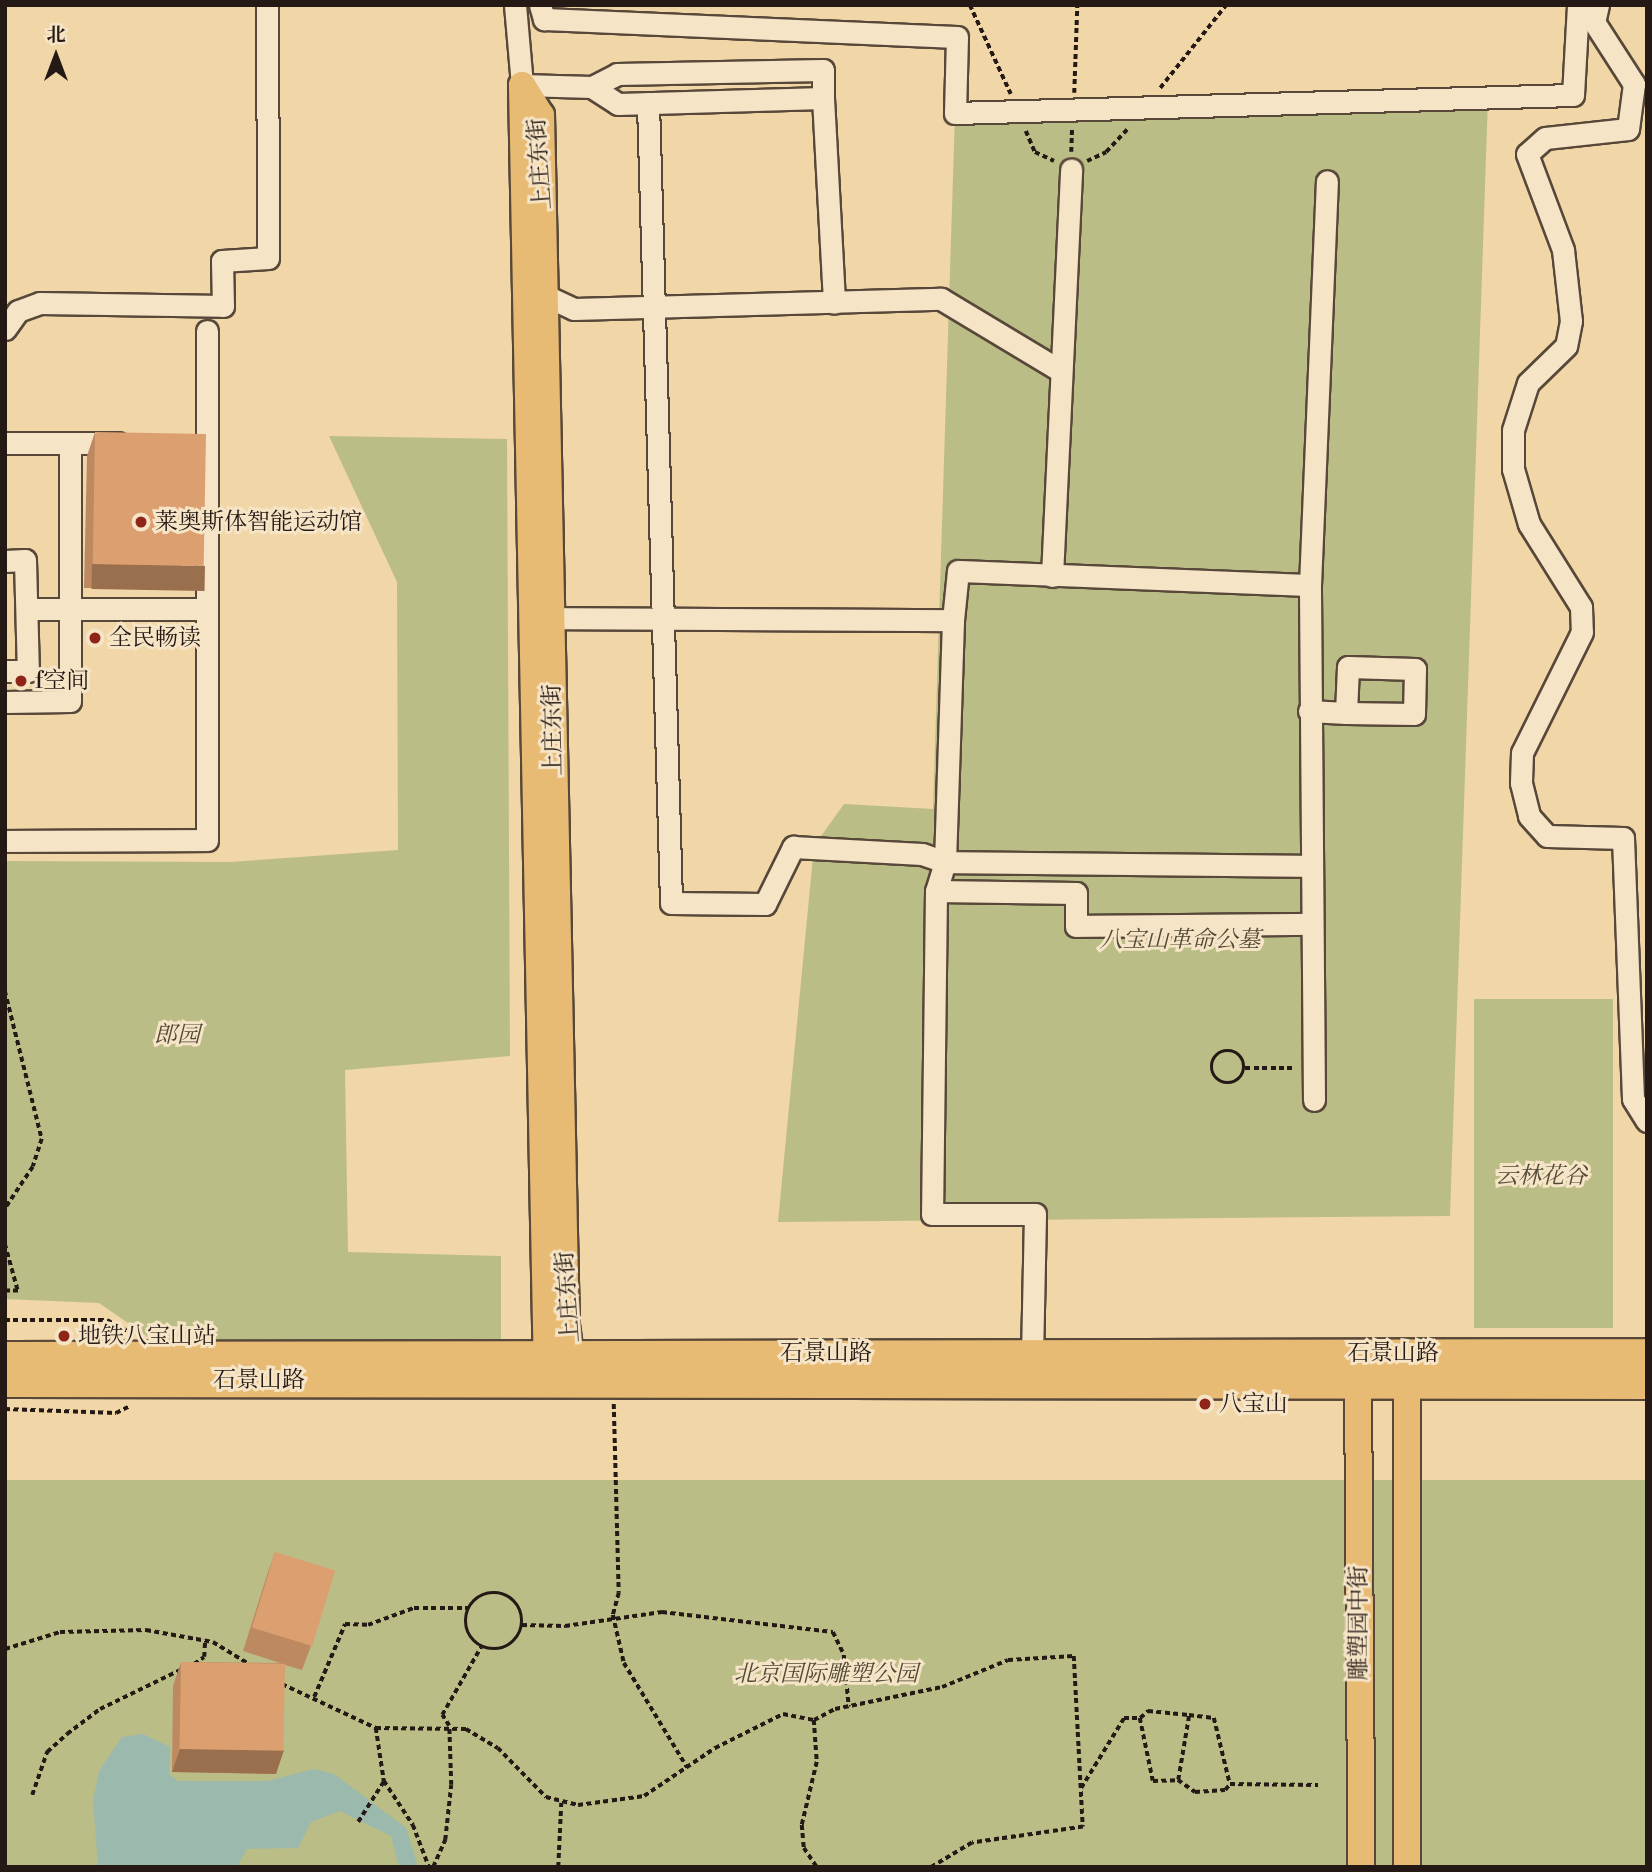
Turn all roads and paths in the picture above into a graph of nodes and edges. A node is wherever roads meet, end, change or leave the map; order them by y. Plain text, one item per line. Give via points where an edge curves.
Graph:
1 (267, 5) edge
2 (515, 5) edge
3 (540, 5) edge
4 (1077, 5) edge
5 (1578, 5) edge
6 (1598, 5) edge
7 (522, 85) junction
8 (592, 87) junction
9 (822, 98) junction
10 (648, 103) junction
11 (1073, 110) junction
12 (1071, 169) joint
13 (1327, 181) dead end
14 (544, 295) junction
15 (834, 303) junction
16 (657, 306) junction
17 (5, 329) edge
18 (207, 331) dead end
19 (1061, 370) junction
20 (5, 443) edge
21 (139, 443) edge
22 (180, 443) edge
23 (208, 443) junction
24 (70, 444) junction
25 (5, 561) edge
26 (1052, 576) junction
27 (1310, 585) junction
28 (27, 609) junction
29 (70, 609) junction
30 (207, 609) junction
31 (542, 618) junction
32 (662, 620) junction
33 (953, 620) junction
34 (5, 670) edge
35 (5, 702) edge
36 (1309, 711) junction
37 (1346, 713) dead end
38 (5, 841) edge
39 (945, 862) junction
40 (1311, 866) junction
41 (936, 891) junction
42 (1312, 924) junction
43 (5, 991) edge
44 (1245, 1068) junction
45 (1314, 1068) junction
46 (1314, 1100) dead end
47 (1647, 1121) edge
48 (5, 1209) edge
49 (5, 1244) edge
50 (5, 1291) edge
51 (5, 1320) edge
52 (1032, 1353) junction
53 (1647, 1354) edge
54 (165, 1355) junction
55 (5, 1357) edge
56 (560, 1368) junction
57 (1357, 1380) junction
58 (613, 1381) junction
59 (1407, 1381) junction
60 (5, 1382) edge
61 (1647, 1384) edge
62 (468, 1608) junction
63 (613, 1615) junction
64 (522, 1625) junction
65 (205, 1640) junction
66 (481, 1647) junction
67 (5, 1649) edge
68 (260, 1670) edge
69 (272, 1681) edge
70 (314, 1697) junction
71 (849, 1707) junction
72 (1189, 1715) junction
73 (1140, 1718) junction
74 (814, 1720) junction
75 (449, 1726) junction
76 (376, 1728) junction
77 (687, 1767) junction
78 (1178, 1780) junction
79 (384, 1782) junction
80 (1230, 1784) junction
81 (1318, 1785) dead end
82 (1081, 1790) junction
83 (32, 1795) dead end
84 (561, 1803) junction
85 (359, 1821) dead end
86 (431, 1867) edge
87 (558, 1867) edge
88 (817, 1867) edge
89 (932, 1867) edge
90 (1360, 1867) edge
91 (1407, 1867) edge

1 - 17 street via 268,258 222,261 223,306 40,303 18,312
2 - 7 street, 上庄东街
3 - 11 street via 544,19 957,37 955,113
4 - 11 path
5 - 11 street via 1573,95
6 - 47 street via 1594,22 1634,84 1628,129 1545,138 1527,153 1563,250 1571,321 1566,346 1528,383 1513,430 1513,468 1529,524 1581,607 1582,632 1522,753 1521,783 1529,816 1547,836 1623,838 1633,1099
7 - 8 street
7 - 14 main road, 上庄东街 via 541,115
7 - 31 main road, 上庄东街
8 - 9 street via 617,74 822,70
8 - 10 street via 618,104
9 - 10 street
9 - 15 street
10 - 16 street
11 - 12 path
12 - 19 street
13 - 27 street
14 - 16 street via 573,309
14 - 31 main road, 上庄东街
15 - 16 street
15 - 19 street via 941,299
16 - 32 street
18 - 23 street
19 - 26 street
20 - 24 street
21 - 24 street
22 - 23 street
23 - 30 street
24 - 29 street
25 - 28 street via 25,560
26 - 27 street
26 - 33 street via 958,571
27 - 36 street
28 - 29 street
28 - 34 street via 28,670
29 - 30 street
29 - 35 street via 70,701
30 - 38 street via 207,839
31 - 32 street
31 - 56 main road, 上庄东街 via 566,1325
32 - 33 street
32 - 39 street via 671,903 765,904 793,847 922,854
33 - 39 street
36 - 37 street
36 - 40 street
39 - 40 street
39 - 41 street
40 - 42 street
41 - 42 street via 1076,893 1076,926
41 - 52 street via 932,1214 1035,1214
42 - 45 street
43 - 48 path via 42,1139 33,1167
44 - 44 path via 1238,1080 1228,1083 1214,1076 1212,1065 1220,1053 1231,1051
44 - 45 path
45 - 46 street
49 - 50 path via 18,1291
51 - 54 path via 107,1320
52 - 53 highway, 石景山路
52 - 56 highway, 石景山路
54 - 55 highway, 石景山路
54 - 56 highway, 石景山路
56 - 58 highway, 石景山路
56 - 60 highway, 石景山路
57 - 58 highway, 石景山路
57 - 59 highway, 石景山路
57 - 90 main road, 雕塑园中街
58 - 63 path via 619,1593
59 - 61 highway, 石景山路
59 - 91 main road, 雕塑园中街
62 - 64 path via 483,1595 503,1594 518,1606
62 - 66 path via 466,1627
62 - 70 path via 414,1608 368,1625 345,1624
63 - 64 path via 565,1626
63 - 71 path via 662,1612 833,1632 844,1655
63 - 77 path via 624,1663
64 - 66 path via 507,1647
65 - 67 path via 106,1629 60,1632
65 - 68 path
65 - 83 path via 204,1657 100,1709 47,1752
66 - 75 path via 446,1701 442,1715
69 - 70 path
70 - 76 path
71 - 74 path
71 - 82 path via 942,1687 1008,1660 1074,1656
72 - 73 path via 1148,1711
72 - 78 path
72 - 80 path via 1214,1718
73 - 78 path via 1153,1781
73 - 82 path via 1124,1718
74 - 77 path via 783,1714
74 - 88 path via 817,1762 802,1825 804,1848
75 - 76 path
75 - 84 path via 487,1741 546,1797
75 - 86 path via 451,1785 445,1840
76 - 79 path
77 - 84 path via 632,1799
78 - 80 path via 1195,1792 1225,1790
79 - 85 path
79 - 86 path via 413,1825
80 - 81 path
82 - 89 path via 1083,1827 972,1843
84 - 87 path

